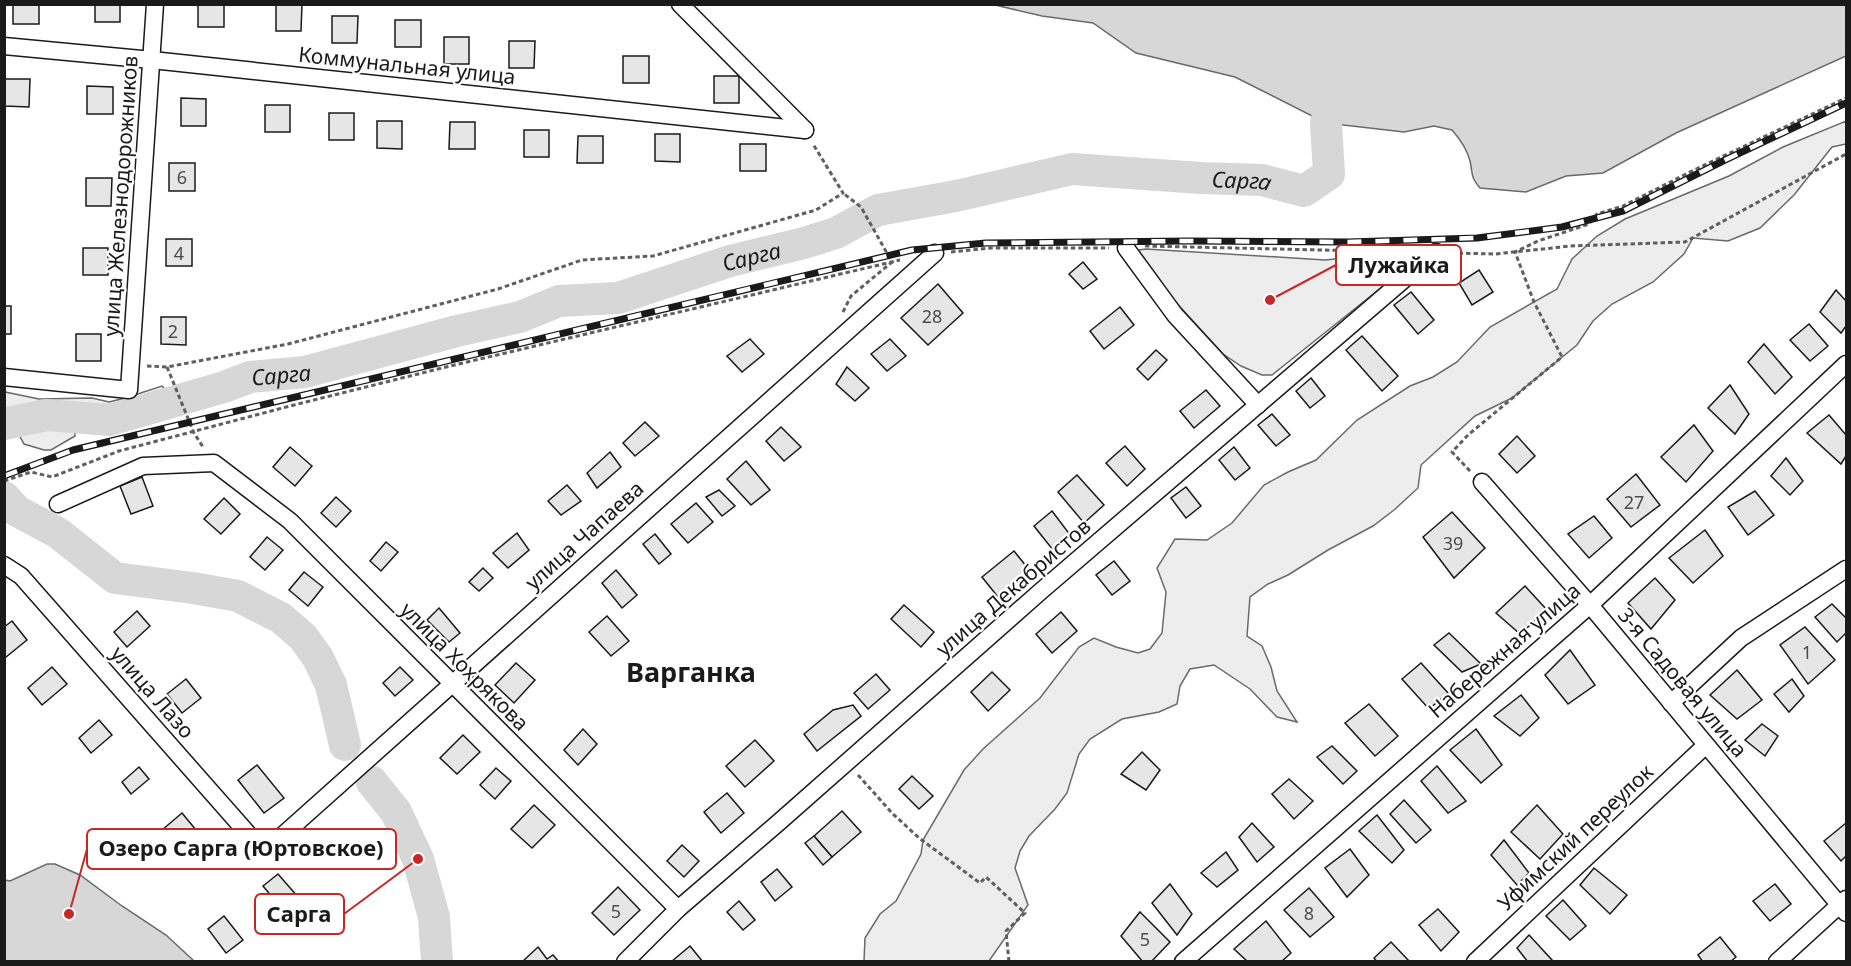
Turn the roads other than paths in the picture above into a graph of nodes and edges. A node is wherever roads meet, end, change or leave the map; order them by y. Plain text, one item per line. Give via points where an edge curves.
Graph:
1 (155, 4) edge
2 (680, 4) edge
3 (4, 46) edge
4 (152, 60) junction
5 (1126, 248) road end
6 (1436, 252) road end
7 (935, 253) road end
8 (1846, 364) edge
9 (4, 377) edge
10 (1258, 405) junction
11 (1482, 482) road end
12 (58, 504) dead end
13 (4, 565) edge
14 (1846, 569) edge
15 (1590, 605) junction
16 (451, 684) junction
17 (1671, 703) junction
18 (1706, 745) junction
19 (264, 852) joint
20 (1844, 906) edge
21 (678, 909) junction
22 (625, 962) edge
23 (1183, 962) edge
24 (1474, 962) edge
25 (1778, 962) edge

1 - 4 street, улица Железнодорожников
2 - 4 street, Коммунальная улица via 805,130
3 - 4 street, Коммунальная улица
4 - 9 street, улица Железнодорожников via 129,390
5 - 10 street via 1175,315
6 - 10 street, улица Декабристов
7 - 16 street, улица Чапаева
8 - 15 street, Набережная улица
10 - 21 street, улица Декабристов
11 - 15 street, 3-я Садовая улица
12 - 16 street, улица Хохрякова via 143,466 214,463 290,521
13 - 19 street, улица Лазо via 21,576
14 - 17 street via 1741,638
15 - 17 street, 3-я Садовая улица
15 - 23 street, Набережная улица
16 - 19 street, улица Чапаева
16 - 21 street, улица Хохрякова
17 - 18 street, 3-я Садовая улица
18 - 20 street, 3-я Садовая улица
18 - 24 street, Уфимский переулок
20 - 25 street
21 - 22 street, улица Декабристов

